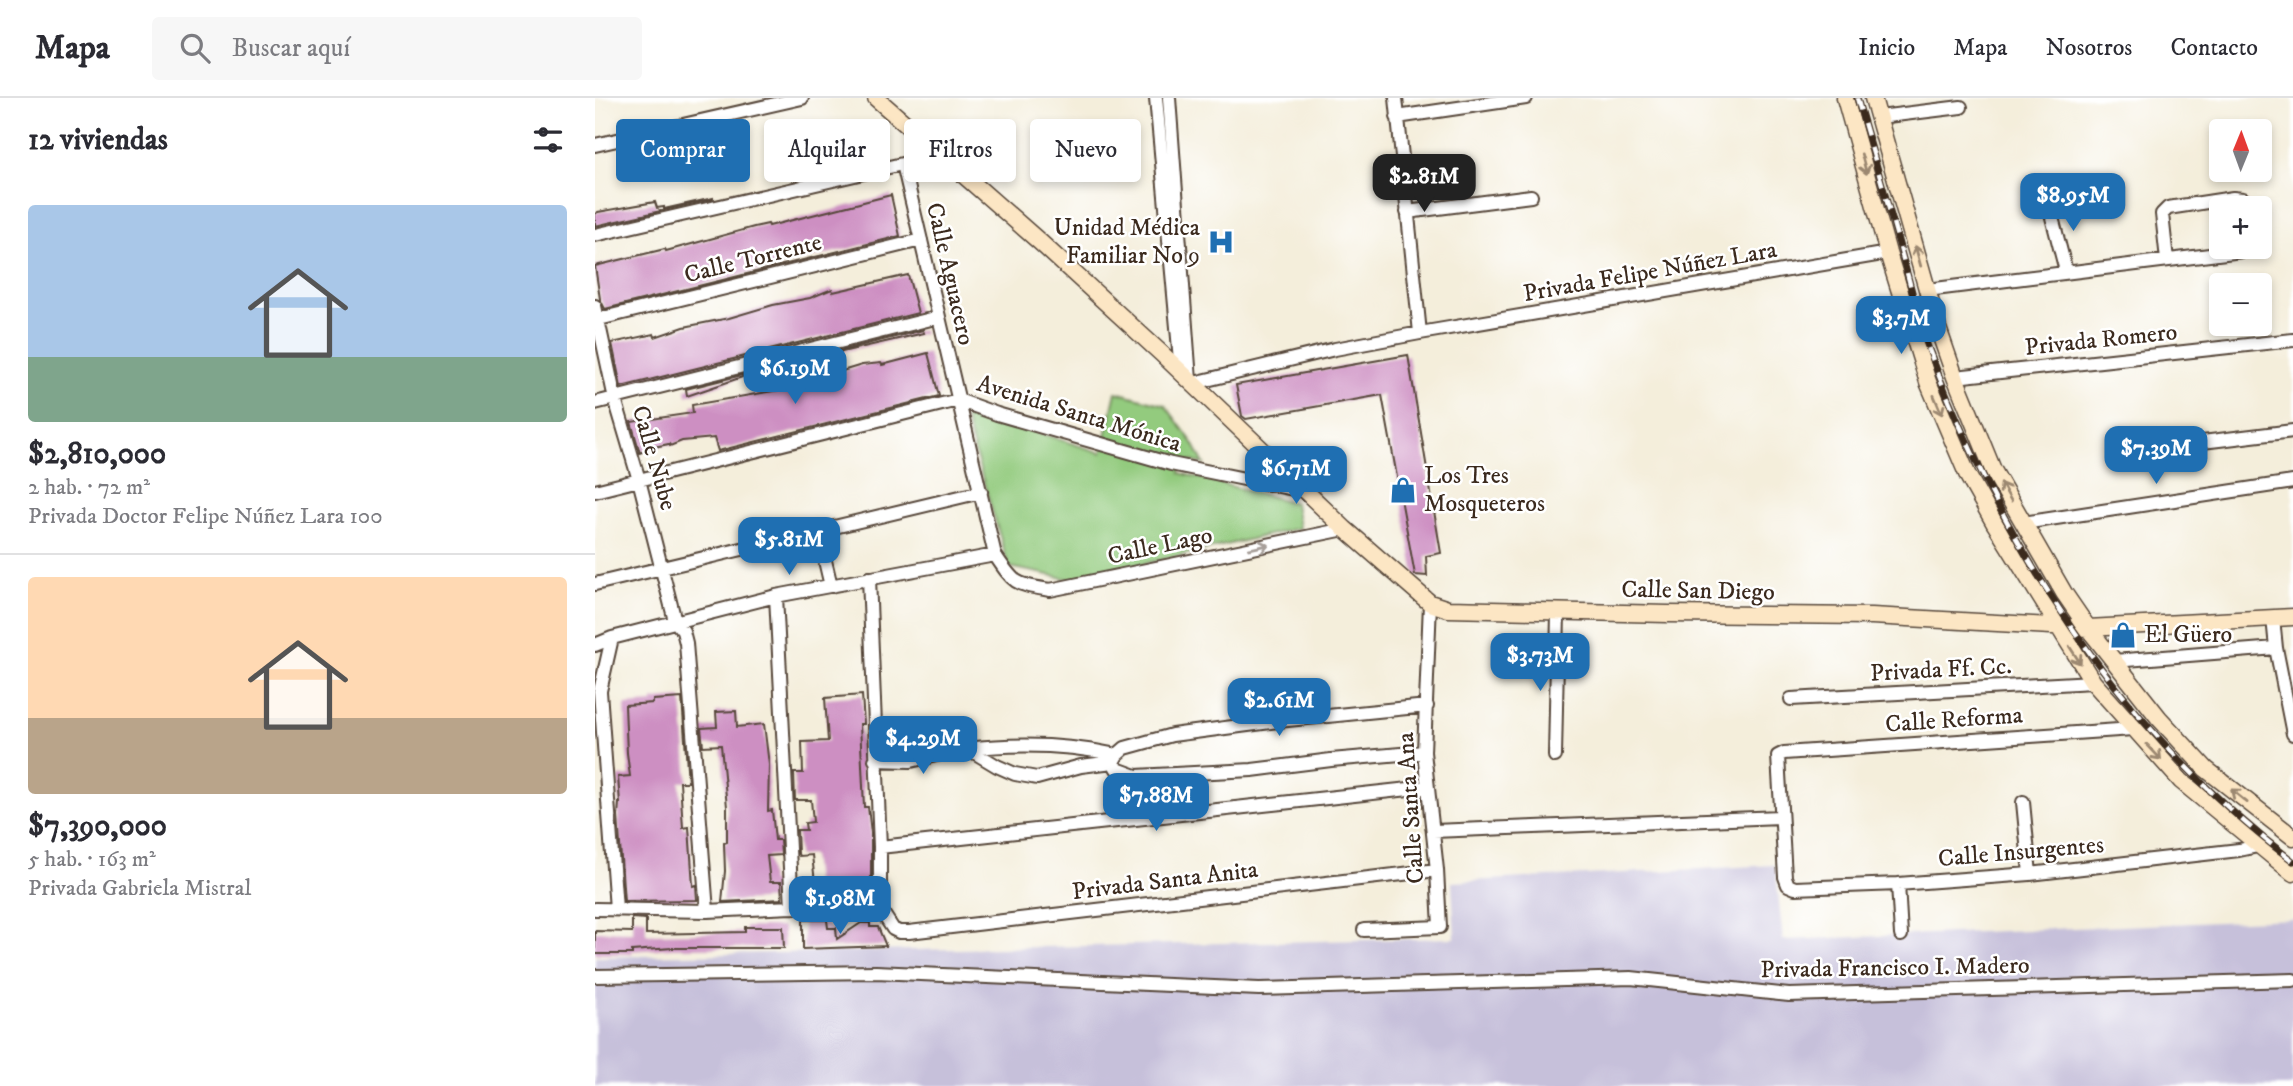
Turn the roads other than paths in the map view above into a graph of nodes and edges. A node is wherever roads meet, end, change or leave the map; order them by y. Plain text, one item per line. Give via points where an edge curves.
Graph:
1 (802, 98) edge
2 (876, 98) edge
3 (1156, 98) edge
4 (1169, 98) edge
5 (1395, 98) edge
6 (1526, 98) edge
7 (1846, 98) edge
8 (1874, 98) edge
9 (1961, 107) dead end
10 (1397, 117) junction
11 (1879, 117) junction
12 (904, 123) edge
13 (595, 145) edge
14 (903, 164) joint
15 (971, 182) edge
16 (1531, 196) dead end
17 (2048, 202) dead end
18 (2209, 202) edge
19 (1407, 212) junction
20 (595, 235) edge
21 (921, 240) junction
22 (1888, 253) junction
23 (2209, 255) edge
24 (2167, 260) junction
25 (2066, 271) junction
26 (1927, 289) junction
27 (596, 315) edge
28 (939, 317) junction
29 (1420, 333) junction
30 (2293, 341) edge
31 (1955, 377) junction
32 (1188, 378) junction
33 (615, 399) junction
34 (958, 400) junction
35 (595, 403) edge
36 (2293, 431) edge
37 (2153, 448) dead end
38 (639, 480) junction
39 (2293, 482) edge
40 (595, 491) edge
41 (981, 492) junction
42 (1308, 492) junction
43 (2024, 523) junction
44 (1345, 529) junction
45 (818, 531) junction
46 (995, 555) junction
47 (662, 568) junction
48 (869, 578) junction
49 (595, 584) edge
50 (831, 586) junction
51 (1024, 586) joint
52 (776, 596) junction
53 (1430, 603) junction
54 (1558, 612) junction
55 (2293, 617) edge
56 (2273, 618) junction
57 (675, 621) junction
58 (2057, 627) junction
59 (2088, 628) junction
60 (612, 638) junction
61 (595, 645) edge
62 (2276, 648) junction
63 (2114, 661) junction
64 (2093, 682) junction
65 (2288, 685) edge
66 (597, 686) edge
67 (1791, 699) dead end
68 (1427, 706) junction
69 (2133, 729) junction
70 (2293, 734) edge
71 (967, 750) junction
72 (1424, 752) junction
73 (1555, 756) dead end
74 (1115, 758) junction
75 (876, 760) junction
76 (1427, 787) junction
77 (2024, 802) dead end
78 (1780, 817) junction
79 (1433, 831) junction
80 (2293, 837) edge
81 (2258, 846) junction
82 (880, 847) junction
83 (1437, 870) junction
84 (2293, 873) edge
85 (2030, 874) junction
86 (1898, 884) junction
87 (792, 907) junction
88 (595, 909) edge
89 (616, 909) junction
90 (880, 909) junction
91 (707, 911) junction
92 (1364, 930) dead end
93 (1901, 935) dead end
94 (595, 975) edge
95 (2293, 980) edge

1 - 13 street
2 - 12 street
3 - 32 street
4 - 32 street
5 - 10 street
6 - 10 street
7 -> 22 street
8 - 11 street
9 - 11 street
10 - 19 street
26 -> 11 street
14 - 20 street
14 - 21 street, Calle Aguacero
15 - 32 street
16 - 19 street
17 - 25 street
18 - 24 street via 2168,208 2162,214
19 - 29 street
21 - 27 street, Calle Torrente
21 - 28 street, Calle Aguacero
22 - 29 street, Privada Felipe Núñez Lara
22 -> 58 street via 1928,382 1968,476
23 - 24 street
24 - 25 street
25 - 26 street
26 - 31 street
27 - 33 street, Calle Nube
28 - 33 street
28 - 34 street, Calle Aguacero
29 - 32 street, Privada Felipe Núñez Lara
30 - 31 street, Privada Romero
43 -> 31 street via 1993,470
32 - 42 street
33 - 35 street
33 - 38 street, Calle Nube
34 - 38 street, Avenida Santa Mónica
34 - 41 street, Calle Aguacero
34 - 42 street, Avenida Santa Mónica via 1171,464
36 - 37 street
38 - 40 street, Avenida Santa Mónica
38 - 47 street, Calle Nube
39 - 43 street
41 - 45 street
41 - 46 street, Calle Aguacero
42 - 44 street
43 - 59 street
51 -> 44 street, Calle Lago via 1050,590
44 - 53 street
45 - 47 street
45 - 50 street
46 - 48 street
46 - 51 street, Calle Aguacero via 1010,579
47 - 49 street
47 - 57 street, Calle Nube
48 - 50 street
48 - 75 street
50 - 52 street
52 - 57 street
52 - 87 street
53 - 54 street, Calle San Diego via 1448,609
53 - 68 street, Calle Santa Ana
54 - 58 street, Calle San Diego via 1872,616
54 - 73 street
55 - 56 street, Calle San Diego
56 - 59 street, Calle San Diego
56 - 62 street
57 - 60 street
57 - 91 street, Calle Nube via 686,643
58 - 59 street, Calle San Diego
58 -> 64 street
59 - 63 street
60 - 61 street
60 - 66 street
62 - 63 street
62 - 65 street
80 -> 63 street via 2206,769
64 - 67 street, Privada Ff. Cc.
64 - 69 street
65 - 70 street
66 - 89 street
68 - 72 street, Calle Santa Ana
68 - 74 street via 1172,735 1125,748
69 - 78 street, Calle Reforma via 1784,753 1778,756
69 -> 81 street via 2181,781
71 - 74 street via 1035,744 1081,747
71 - 74 street via 1015,774 1037,778
71 - 75 street via 911,761
72 - 74 street via 1252,770 1136,776 1117,769
72 - 76 street, Calle Santa Ana
75 - 82 street
76 - 79 street, Calle Santa Ana
76 - 82 street
77 - 85 street
78 - 79 street
78 - 86 street, Calle Insurgentes via 1785,877 1795,888
79 - 83 street, Calle Santa Ana
81 - 84 street
81 - 85 street, Calle Insurgentes
82 - 90 street
83 - 90 street, Privada Santa Anita via 898,932
83 - 92 street, Calle Santa Ana via 1440,927
85 - 86 street, Calle Insurgentes
86 - 93 street, Privada Francisco I. Madero
87 - 90 street
87 - 91 street
88 - 89 street
89 - 91 street
94 - 95 street, Privada Francisco I. Madero via 876,972 1259,989 1631,978 1789,995

